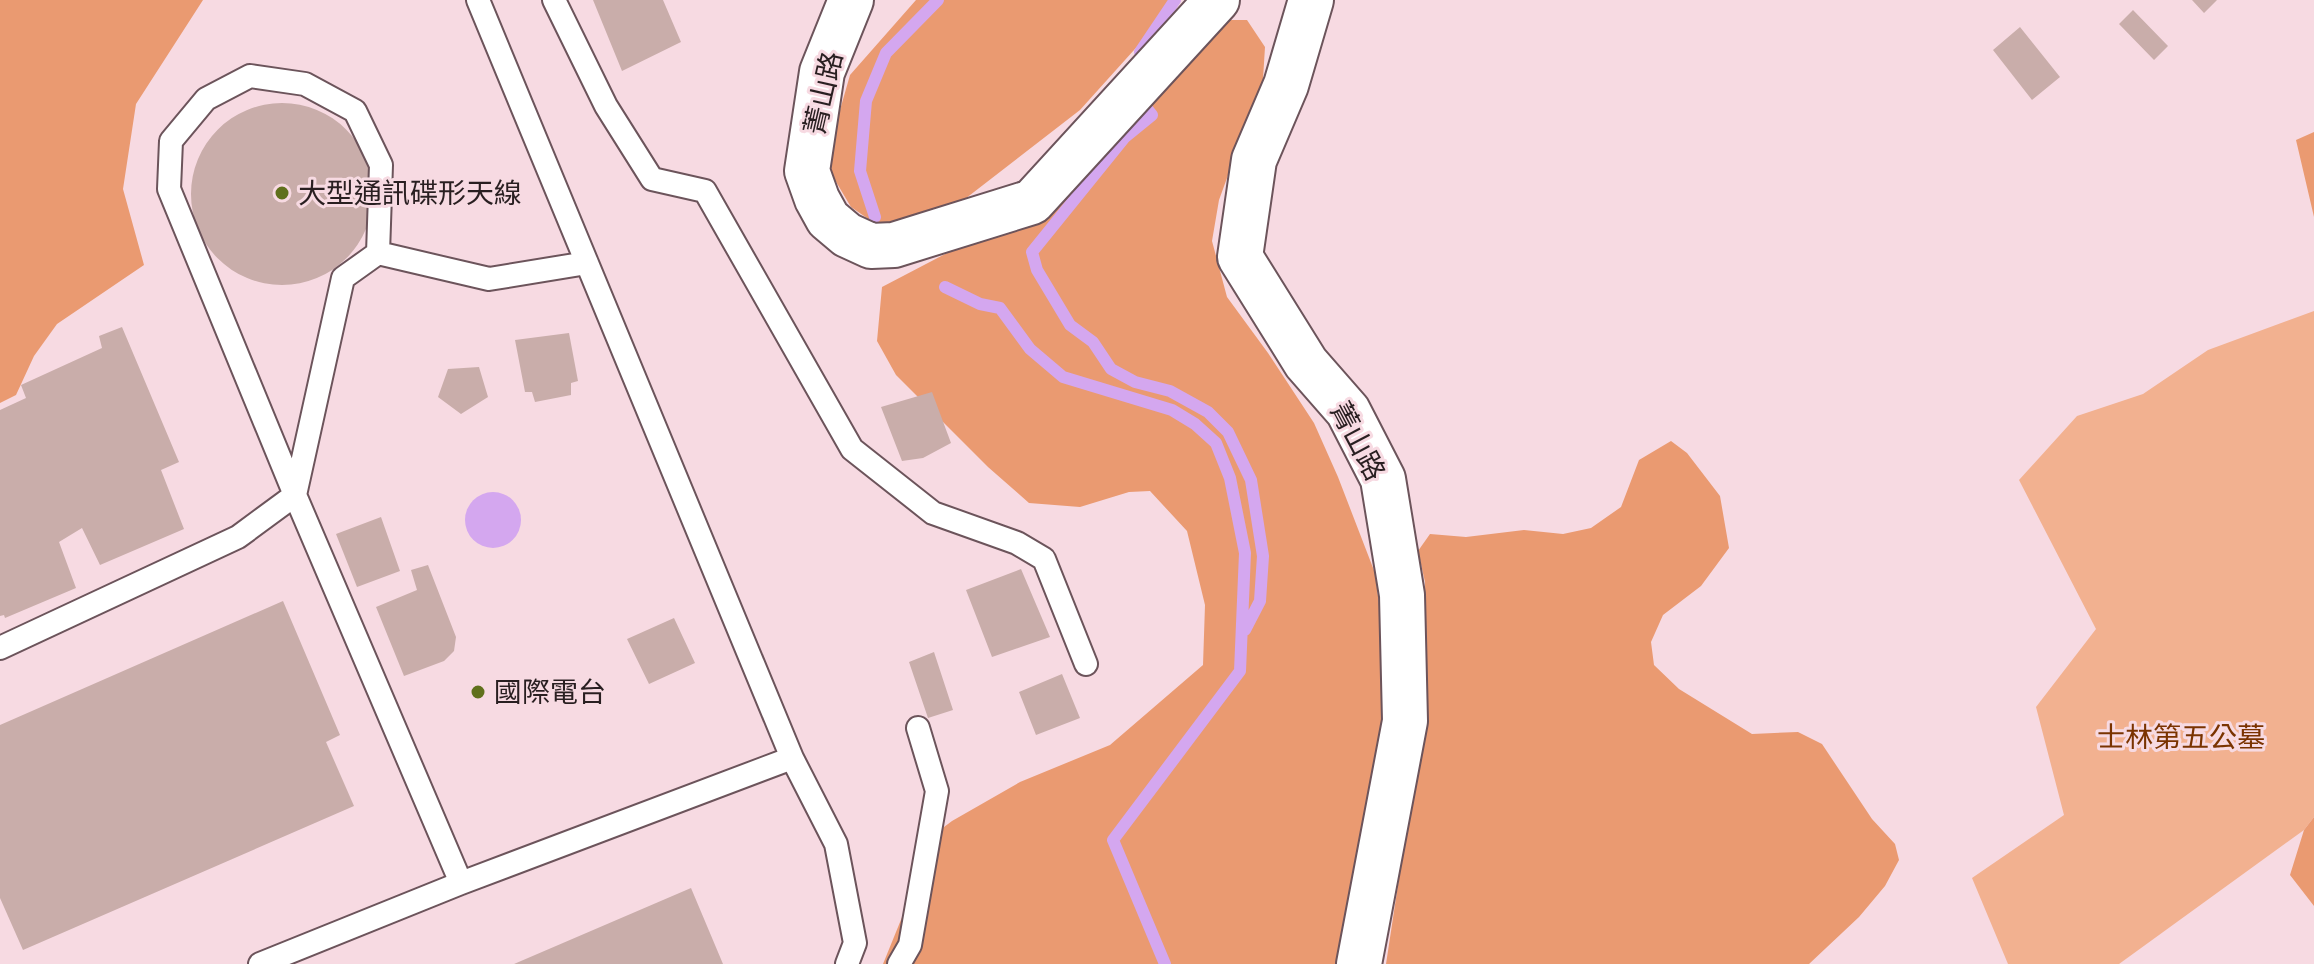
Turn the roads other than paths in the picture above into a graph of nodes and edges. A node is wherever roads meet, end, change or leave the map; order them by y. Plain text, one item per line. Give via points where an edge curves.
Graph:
1 (478, 0) edge
2 (554, 0) edge
3 (851, 0) edge
4 (1217, 0) edge
5 (1311, 0) edge
6 (378, 253) junction
7 (587, 263) junction
8 (295, 495) junction
9 (0, 648) edge
10 (1086, 664) dead end
11 (918, 728) dead end
12 (792, 758) junction
13 (461, 883) junction
14 (260, 964) edge
15 (847, 964) edge
16 (899, 964) edge
17 (1359, 964) edge

1 - 7 lane
2 - 10 lane via 606,106 652,179 705,191 852,449 933,513 1017,543 1044,559
3 - 4 street, 菁山路 via 822,72 807,171 828,219 871,246 894,245 1032,202
5 - 17 street, 菁山路 via 1286,85 1254,160 1240,257 1306,363 1348,411 1383,479 1402,595 1405,721
6 - 7 lane via 489,279
6 - 8 lane via 343,278
6 - 8 lane via 381,165 355,111 305,84 250,76 206,99 171,141 169,189
7 - 12 lane
8 - 9 lane via 238,537
8 - 13 lane
11 - 16 lane via 937,791 910,945
12 - 13 lane
12 - 15 lane via 836,844 855,943
13 - 14 lane

